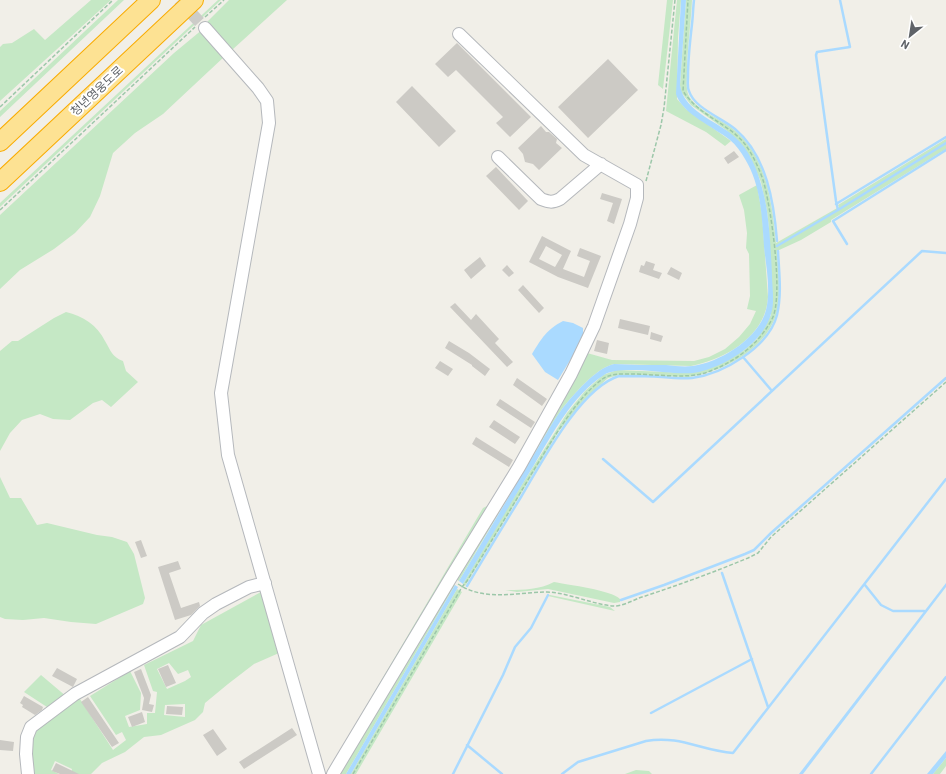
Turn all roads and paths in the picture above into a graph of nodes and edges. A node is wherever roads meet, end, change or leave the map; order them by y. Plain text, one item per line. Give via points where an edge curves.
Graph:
1 (113, 0) edge
2 (151, 0) edge
3 (194, 0) edge
4 (224, 0) edge
5 (675, 0) edge
6 (688, 0) edge
7 (201, 25) junction
8 (460, 34) dead end
9 (0, 107) edge
10 (0, 142) edge
11 (498, 157) dead end
12 (601, 164) junction
13 (0, 182) edge
14 (637, 191) junction
15 (0, 210) edge
16 (946, 382) edge
17 (450, 579) junction
18 (265, 583) junction
19 (462, 587) junction
20 (28, 774) edge
21 (319, 774) edge
22 (333, 774) edge
23 (353, 774) edge

1 - 9 path
2 - 10 highway
3 - 13 highway, 청년영웅도로
4 - 7 path
5 - 14 path via 661,125 645,185
6 - 19 path via 683,91 695,106 743,141 763,180 777,274 773,318 757,342 730,362 707,372 686,376 619,374 604,378 583,398 558,431
7 - 15 path
7 - 18 street via 267,101 269,123 221,393 228,455
8 - 12 street via 584,155
11 - 12 street via 548,202 560,199
12 - 14 street via 637,186
14 - 17 street via 630,224 587,340 571,374 519,467
16 - 19 path via 771,537 758,553 748,558 615,606 548,592 491,595
17 - 19 path
17 - 22 street
18 - 20 street via 248,587 216,604 203,613 180,637 75,694 31,727 27,737
18 - 21 street
19 - 23 path

